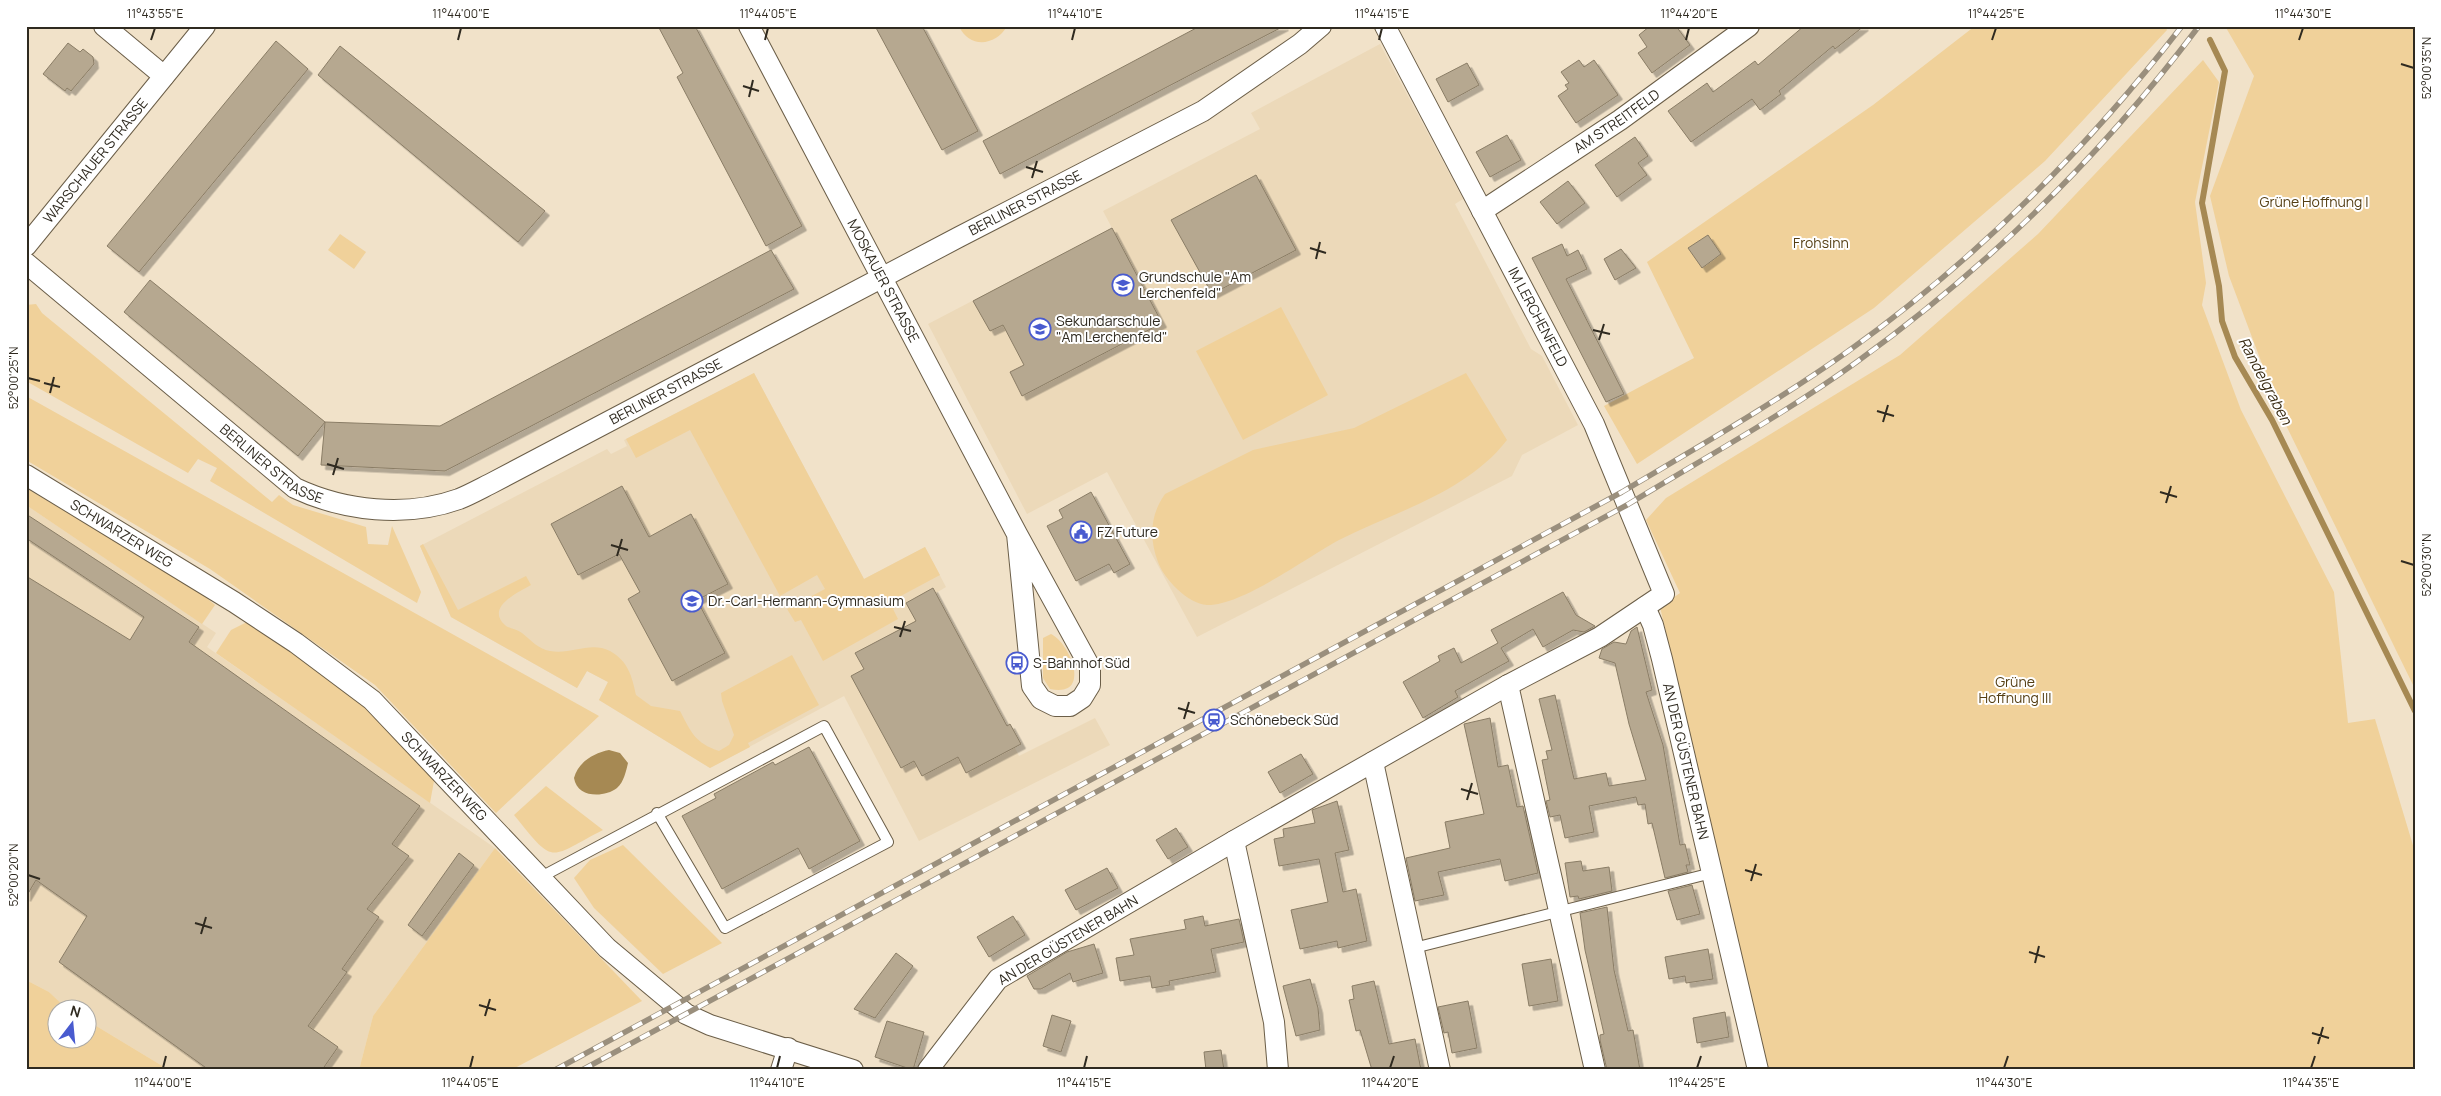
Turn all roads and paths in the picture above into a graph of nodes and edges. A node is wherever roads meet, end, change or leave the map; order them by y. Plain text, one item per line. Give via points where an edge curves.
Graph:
1 (104, 26) edge
2 (204, 26) edge
3 (749, 26) edge
4 (1321, 26) edge
5 (1385, 26) edge
6 (1749, 26) edge
7 (164, 76) junction
8 (1482, 211) junction
9 (26, 246) edge
10 (26, 263) edge
11 (881, 278) junction
12 (26, 475) edge
13 (1017, 534) junction
14 (1644, 607) junction
15 (1508, 685) junction
16 (1373, 762) junction
17 (657, 813) junction
18 (1234, 841) junction
19 (1712, 873) junction
20 (541, 877) junction
21 (1559, 912) junction
22 (1414, 948) junction
23 (788, 1048) junction
24 (781, 1070) edge
25 (853, 1070) edge
26 (928, 1070) edge
27 (1278, 1070) edge
28 (1440, 1070) edge
29 (1595, 1070) edge
30 (1758, 1070) edge

1 - 7 street
2 - 7 street, WARSCHAUER STRASSE
3 - 11 street, MOSKAUER STRASSE
4 - 11 street, BERLINER STRASSE via 1203,112
5 - 8 street, IM LERCHENFELD
6 - 8 street, AM STREITFELD via 1620,120
7 - 9 street, WARSCHAUER STRASSE
8 - 14 street, IM LERCHENFELD via 1594,424 1613,468 1664,594
10 - 11 street, BERLINER STRASSE via 294,488 346,506 390,509 458,499 482,488
11 - 13 street, MOSKAUER STRASSE
12 - 20 street, SCHWARZER WEG via 234,602 372,700
13 - 13 street, MOSKAUER STRASSE via 1032,686 1041,699 1055,706 1070,706 1082,698 1090,685 1090,667
14 - 15 street, AN DER GÜSTENER BAHN via 1600,637
14 - 19 street, AN DER GÜSTENER BAHN via 1653,625 1662,659
15 - 16 street, AN DER GÜSTENER BAHN
15 - 21 street
16 - 18 street, AN DER GÜSTENER BAHN
16 - 22 street
17 - 17 lane via 724,928 888,842 824,726
17 - 20 lane
18 - 26 street, AN DER GÜSTENER BAHN via 998,979
18 - 27 street via 1274,1022
19 - 21 lane
19 - 30 street, AN DER GÜSTENER BAHN
20 - 23 street, SCHWARZER WEG via 607,948 686,1014 710,1025
21 - 22 lane
21 - 29 street
22 - 28 street
23 - 24 street
23 - 25 street, SCHWARZER WEG

